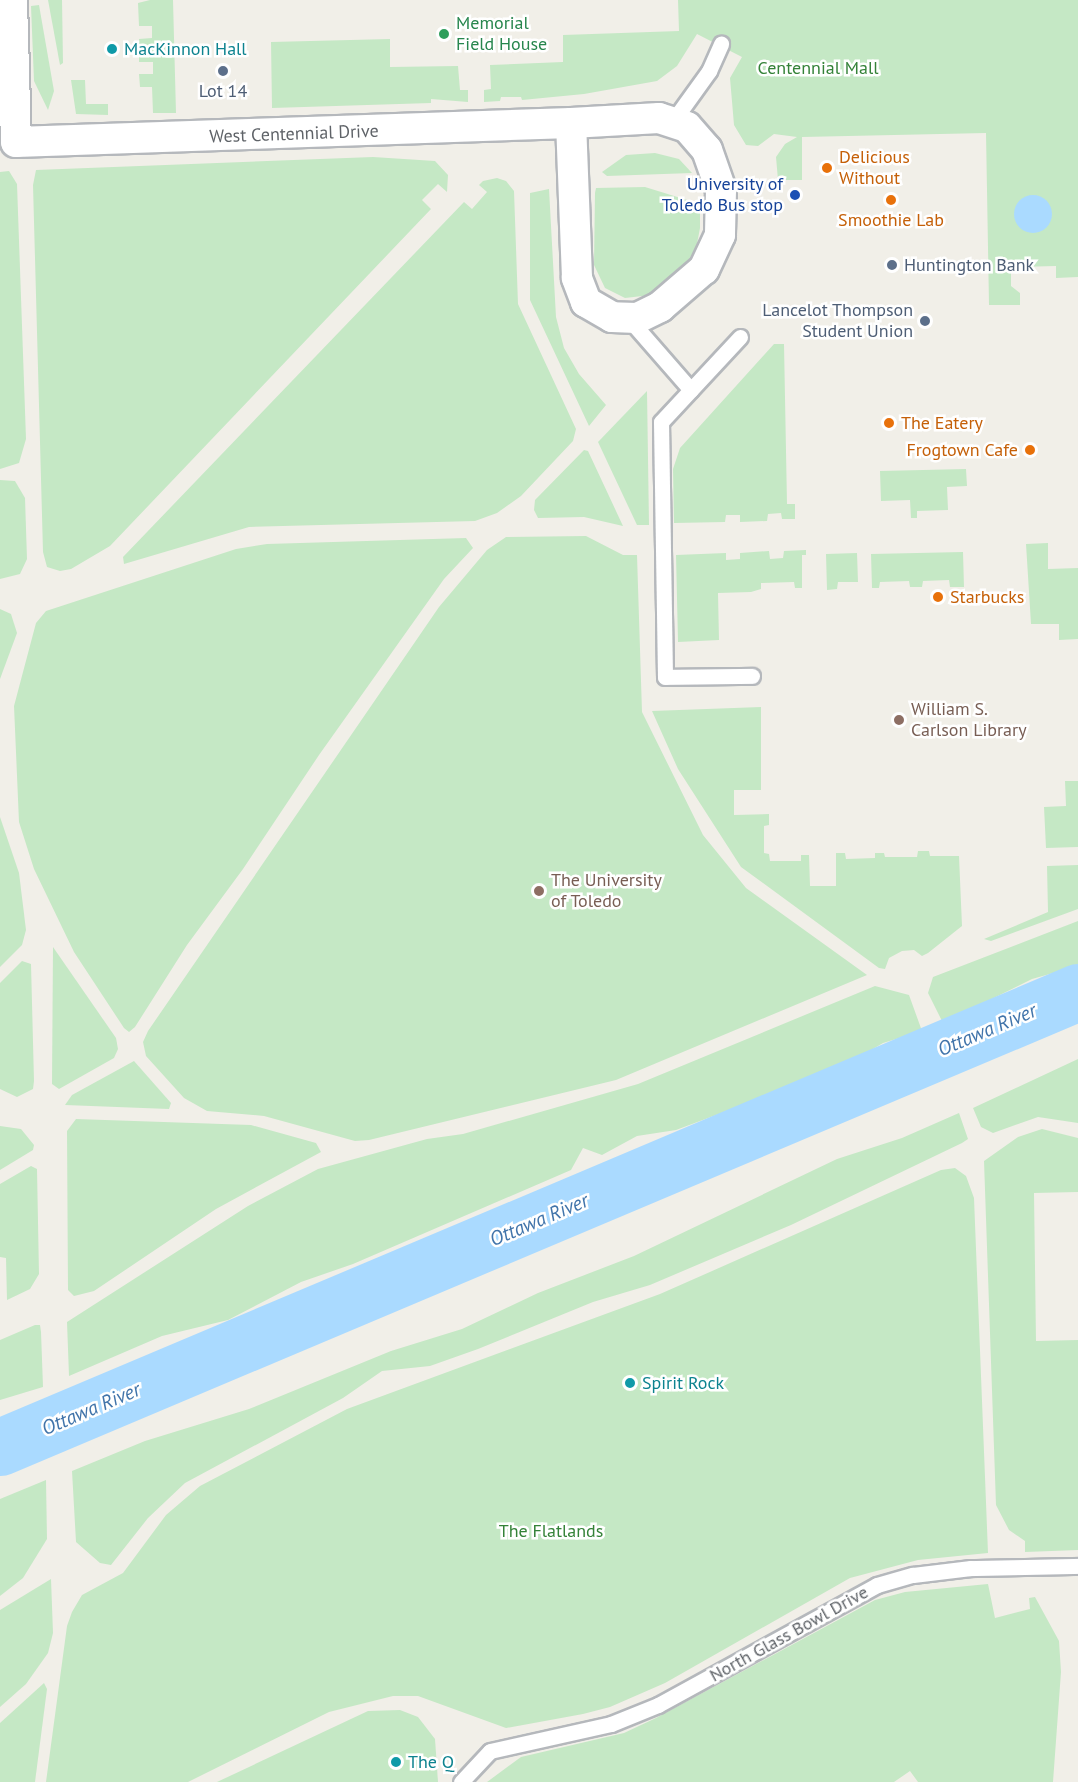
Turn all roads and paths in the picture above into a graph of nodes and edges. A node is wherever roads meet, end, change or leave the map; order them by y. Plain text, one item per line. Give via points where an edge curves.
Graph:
1 (12, 0) edge
2 (721, 44) dead end
3 (673, 121) junction
4 (571, 123) junction
5 (8, 142) edge
6 (629, 319) junction
7 (740, 337) dead end
8 (691, 390) junction
9 (752, 676) dead end
10 (1078, 1566) edge
11 (460, 1782) edge

1 - 5 street
2 - 3 lane via 709,71
3 - 4 street, West Centennial Drive
3 - 6 street via 698,136 715,166 723,203 720,234 711,258 693,280 660,308
4 - 5 street, West Centennial Drive
4 - 6 street via 580,292 604,315
6 - 8 lane
7 - 8 lane
8 - 9 lane via 661,422 665,677
10 - 11 lane, North Glass Bowl Drive via 971,1568 913,1575 877,1585 658,1705 611,1724 490,1750

